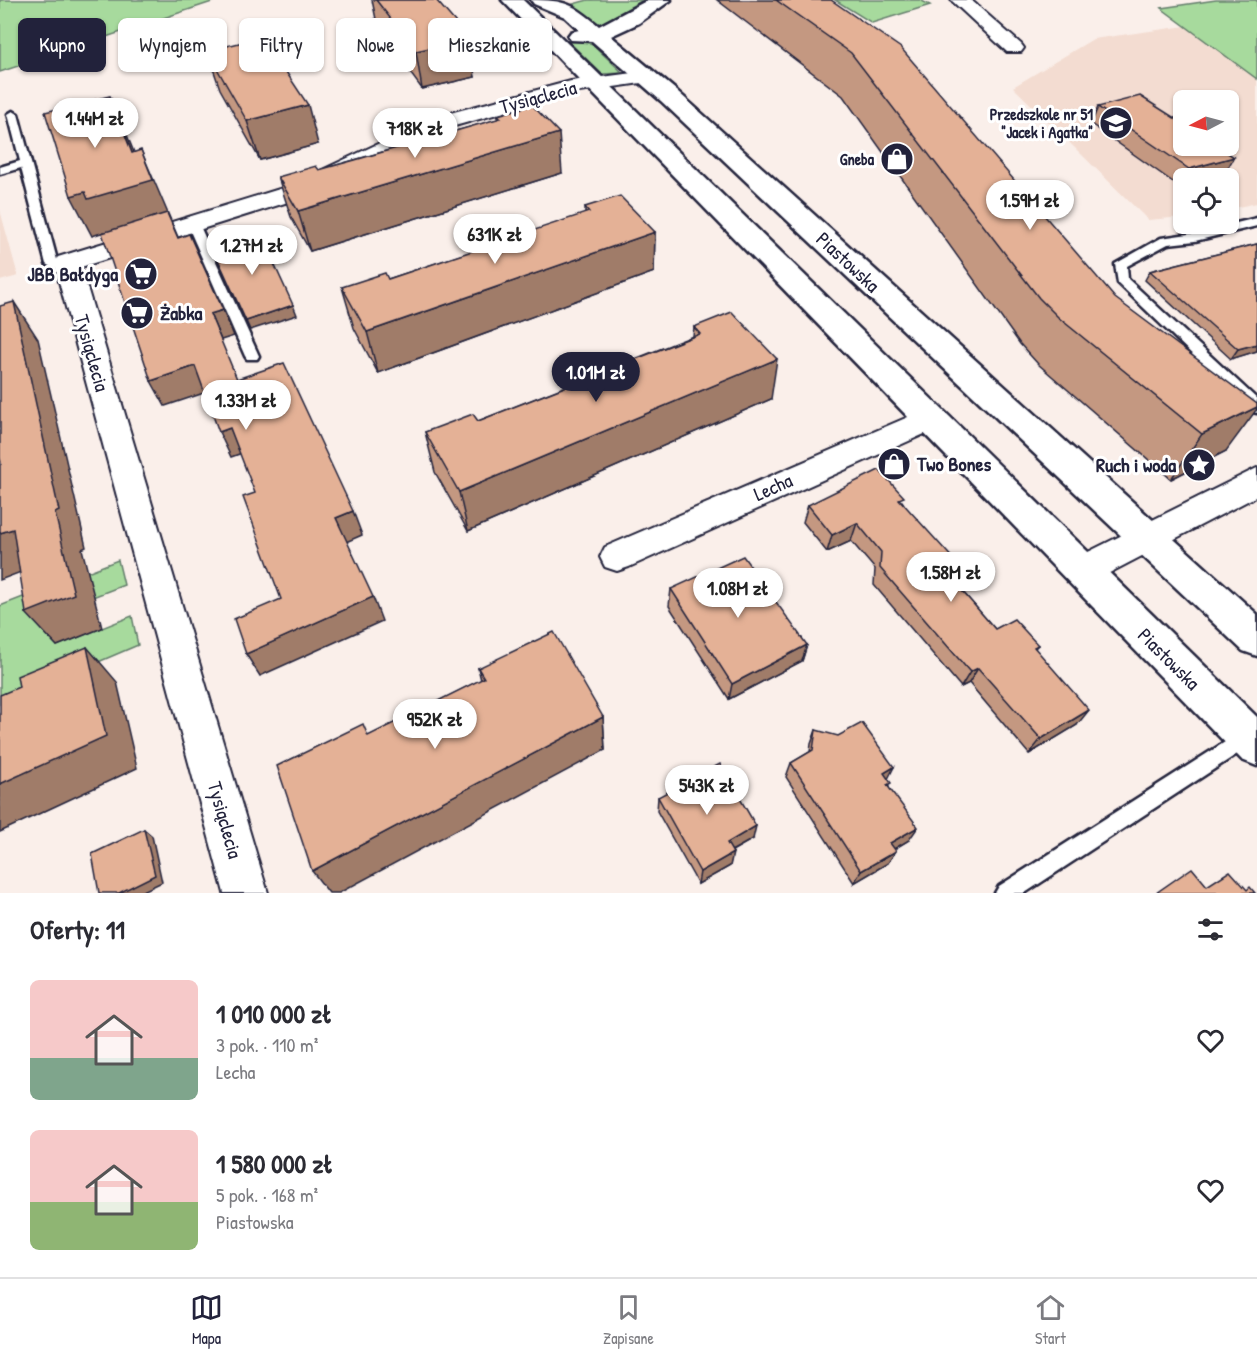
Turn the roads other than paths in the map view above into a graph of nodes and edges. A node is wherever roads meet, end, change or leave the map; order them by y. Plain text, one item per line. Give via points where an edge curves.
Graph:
1 (661, 0) edge
2 (960, 0) edge
3 (551, 1) edge
4 (518, 7) edge
5 (529, 18) edge
6 (596, 34) junction
7 (552, 35) edge
8 (552, 41) edge
9 (1014, 48) dead end
10 (648, 77) junction
11 (593, 83) junction
12 (13, 114) dead end
13 (26, 163) junction
14 (0, 171) edge
15 (1257, 222) edge
16 (193, 224) junction
17 (67, 263) junction
18 (252, 356) dead end
19 (1257, 408) edge
20 (929, 419) junction
21 (1257, 481) edge
22 (1146, 536) junction
23 (617, 557) dead end
24 (1082, 571) junction
25 (1257, 639) edge
26 (1252, 741) edge
27 (246, 893) edge
28 (1006, 893) edge

1 - 6 street via 626,22
2 - 9 street
3 - 4 street
3 - 6 street, Piastowska
4 - 5 street, Piastowska
6 - 7 street
6 - 10 street, Piastowska
8 - 11 street, Piastowska
10 - 11 street, Tysiąclecia
10 - 22 street, Piastowska
11 - 16 street, Tysiąclecia via 443,122 295,192
11 - 20 street, Piastowska
12 - 13 lane
13 - 14 lane
13 - 17 lane via 52,264
15 - 19 lane via 1165,241 1122,264 1122,280
16 - 17 street, Tysiąclecia
16 - 18 lane
17 - 27 street, Tysiąclecia
20 - 23 street, Lecha
20 - 24 street, Piastowska
21 - 22 street
22 - 24 street
22 - 25 street, Piastowska
24 - 26 street, Piastowska
26 - 28 lane

